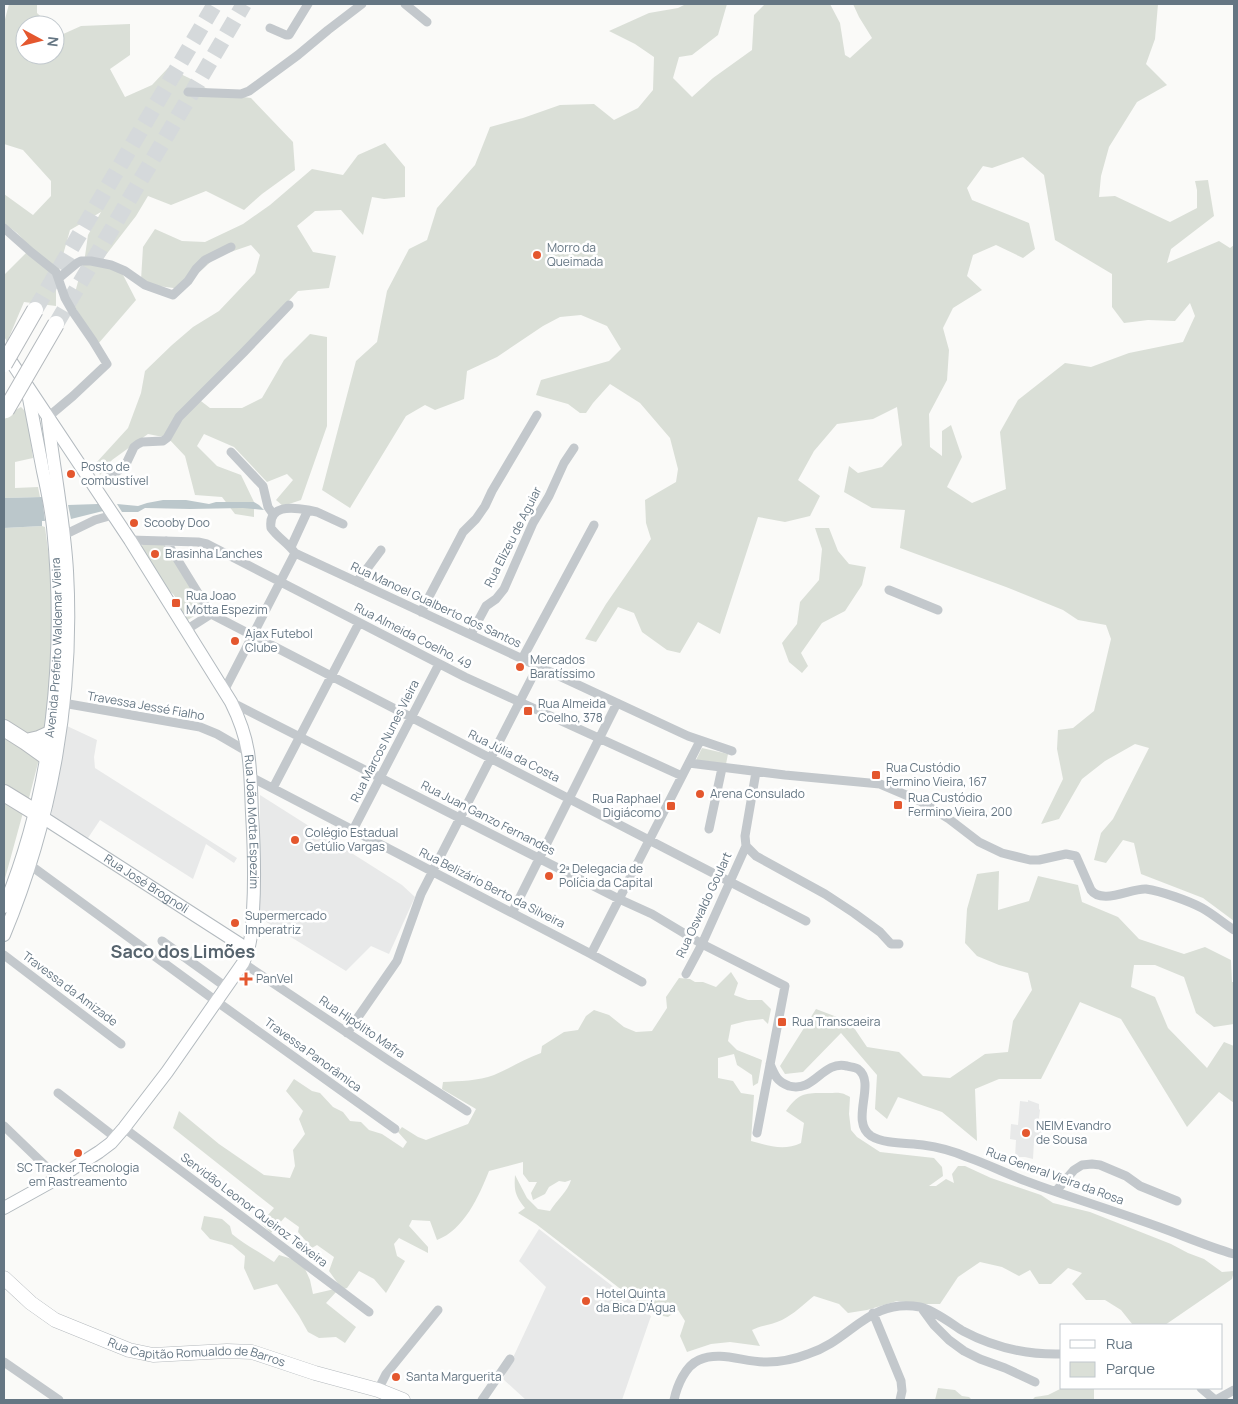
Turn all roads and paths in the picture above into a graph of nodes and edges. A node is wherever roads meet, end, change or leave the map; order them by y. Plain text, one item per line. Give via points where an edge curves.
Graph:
1 (308, 4) edge
2 (362, 4) edge
3 (405, 4) edge
4 (426, 22) dead end
5 (270, 28) dead end
6 (188, 92) dead end
7 (4, 228) edge
8 (231, 247) dead end
9 (59, 278) junction
10 (289, 305) dead end
11 (36, 310) tunnel mouth
12 (56, 324) tunnel mouth
13 (4, 356) edge
14 (27, 385) junction
15 (5, 412) edge
16 (537, 416) dead end
17 (48, 417) junction
18 (34, 421) junction
19 (574, 448) dead end
20 (231, 452) dead end
21 (94, 487) junction
22 (308, 510) junction
23 (273, 514) junction
24 (113, 515) junction
25 (343, 524) dead end
26 (594, 525) dead end
27 (64, 535) junction
28 (130, 540) junction
29 (166, 541) junction
30 (293, 550) junction
31 (381, 550) dead end
32 (280, 582) junction
33 (357, 582) junction
34 (889, 590) dead end
35 (938, 610) dead end
36 (421, 612) junction
37 (211, 614) junction
38 (359, 623) junction
39 (186, 630) junction
40 (470, 634) junction
41 (252, 635) junction
42 (522, 659) junction
43 (61, 662) junction
44 (439, 664) junction
45 (538, 666) junction
46 (331, 676) junction
47 (224, 691) junction
48 (231, 702) junction
49 (519, 702) junction
50 (617, 703) junction
51 (63, 704) junction
52 (412, 717) junction
53 (4, 728) edge
54 (50, 734) junction
55 (300, 737) junction
56 (599, 738) junction
57 (700, 741) junction
58 (26, 742) junction
59 (732, 751) dead end
60 (248, 752) junction
61 (491, 758) junction
62 (51, 761) junction
63 (688, 763) junction
64 (725, 768) junction
65 (756, 772) junction
66 (682, 776) junction
67 (251, 777) junction
68 (380, 778) junction
69 (273, 788) junction
70 (4, 793) edge
71 (569, 798) junction
72 (39, 815) junction
73 (460, 818) junction
74 (709, 829) dead end
75 (353, 830) junction
76 (650, 840) junction
77 (746, 846) junction
78 (539, 859) junction
79 (30, 865) junction
80 (433, 871) junction
81 (729, 881) junction
82 (619, 899) junction
83 (4, 907) edge
84 (512, 912) junction
85 (806, 921) dead end
86 (1234, 930) edge
87 (4, 935) edge
88 (162, 941) dead end
89 (702, 944) junction
90 (898, 944) dead end
91 (249, 950) junction
92 (591, 954) junction
93 (4, 955) edge
94 (243, 963) junction
95 (686, 974) dead end
96 (642, 982) dead end
97 (226, 987) junction
98 (216, 1001) junction
99 (347, 1033) junction
100 (121, 1044) dead end
101 (770, 1064) junction
102 (58, 1092) dead end
103 (467, 1111) dead end
104 (4, 1126) edge
105 (395, 1129) dead end
106 (120, 1133) junction
107 (757, 1133) dead end
108 (58, 1178) junction
109 (1056, 1191) junction
110 (1177, 1201) dead end
111 (4, 1208) edge
112 (1234, 1254) edge
113 (4, 1278) edge
114 (922, 1307) junction
115 (438, 1310) dead end
116 (369, 1312) dead end
117 (873, 1313) junction
118 (1060, 1354) edge
119 (510, 1359) dead end
120 (4, 1362) edge
121 (1035, 1382) dead end
122 (1201, 1389) edge
123 (378, 1390) junction
124 (1234, 1390) edge
125 (59, 1400) edge
126 (404, 1400) edge
127 (482, 1400) edge
128 (674, 1400) edge
129 (900, 1400) edge
130 (1215, 1400) edge

1 - 5 street via 289,35
2 - 6 street via 249,92
3 - 4 street
7 - 9 street via 54,269
8 - 9 street via 204,260 172,295 145,285 125,270 91,261 77,263
9 - 17 street via 65,298 107,364
10 - 21 street via 179,417 167,438 138,444 122,468
11 - 13 highway, bridge
12 - 15 highway, bridge
13 - 14 main road, Rua João Motta Espezim
14 - 17 main road, Rua João Motta Espezim
14 - 18 main road, Avenida Prefeito Waldemar Vieira
16 - 36 street via 485,506 463,532
17 - 18 main road via 40,416
17 - 21 main road, Rua João Motta Espezim
17 - 27 main road, Avenida Prefeito Waldemar Vieira
18 - 43 main road, Avenida Prefeito Waldemar Vieira via 53,525
19 - 40 street, Rua Elizeu de Aguiar via 533,523 504,589 486,606
20 - 23 street, Rua Manoel Gualberto dos Santos via 263,486
21 - 24 main road, Rua João Motta Espezim
22 - 23 street via 285,509
22 - 25 street
22 - 30 street
23 - 30 street, Rua Manoel Gualberto dos Santos via 270,524 274,534
24 - 27 street
24 - 28 main road, Rua João Motta Espezim
26 - 42 street
27 - 43 main road, Avenida Prefeito Waldemar Vieira via 68,599
28 - 29 street, Rua Almeida Coelho, 49
28 - 39 main road, Rua João Motta Espezim
29 - 32 street, Rua Almeida Coelho, 49 via 203,542
29 - 37 street
30 - 32 street
30 - 33 street, Rua Manoel Gualberto dos Santos
31 - 33 street
32 - 38 street, Rua Almeida Coelho, 49
32 - 41 street
33 - 36 street, Rua Manoel Gualberto dos Santos
34 - 35 street
36 - 40 street, Rua Manoel Gualberto dos Santos
37 - 39 street
37 - 41 street, Rua Júlia da Costa
38 - 44 street, Rua Almeida Coelho, 49
38 - 46 street
39 - 47 main road, Rua João Motta Espezim
40 - 42 street, Rua Manoel Gualberto dos Santos
41 - 46 street, Rua Júlia da Costa
41 - 47 street
42 - 45 street, Rua Manoel Gualberto dos Santos
43 - 51 main road, Avenida Prefeito Waldemar Vieira
43 - 54 main road, Avenida Prefeito Waldemar Vieira
44 - 49 street, Rua Almeida Coelho, 49
44 - 52 street, Rua Marcos Nunes Vieira
45 - 49 street
45 - 50 street, Rua Manoel Gualberto dos Santos
46 - 52 street, Rua Júlia da Costa
46 - 55 street
47 - 48 main road, Rua João Motta Espezim
48 - 55 street, Rua Juan Ganzo Fernandes
48 - 60 main road, Rua João Motta Espezim via 242,726
49 - 56 street, Rua Almeida Coelho, 49
49 - 61 street
50 - 56 street
50 - 57 street, Rua Manoel Gualberto dos Santos
51 - 60 street, Travessa Jessé Fialho via 200,727
51 - 62 main road, Avenida Prefeito Waldemar Vieira
52 - 61 street, Rua Júlia da Costa
52 - 68 street, Rua Marcos Nunes Vieira
53 - 58 highway
54 - 58 highway
54 - 62 main road, Avenida Prefeito Waldemar Vieira
55 - 68 street, Rua Juan Ganzo Fernandes
55 - 69 street
56 - 66 street, Rua Almeida Coelho, 49
56 - 71 street
57 - 59 street, Rua Manoel Gualberto dos Santos
57 - 63 street
58 - 62 highway
60 - 67 main road, Rua João Motta Espezim
61 - 71 street, Rua Júlia da Costa
61 - 73 street
62 - 72 main road, Avenida Prefeito Waldemar Vieira
63 - 64 street
63 - 66 street
64 - 65 street
64 - 74 street
65 - 77 street
65 - 86 street via 880,784 920,801 979,842 1002,853 1030,860 1066,854 1076,856 1091,890 1098,896 1145,889 1163,893 1202,908
66 - 76 street
67 - 69 street, Rua Belizário Berto da Silveira
67 - 91 main road, Rua João Motta Espezim via 254,896
68 - 73 street, Rua Juan Ganzo Fernandes
68 - 75 street, Rua Marcos Nunes Vieira
69 - 75 street, Rua Belizário Berto da Silveira
70 - 72 highway
71 - 76 street, Rua Júlia da Costa
71 - 78 street
72 - 79 main road, Avenida Prefeito Waldemar Vieira
72 - 83 main road, Avenida Prefeito Waldemar Vieira
72 - 91 main road, Rua José Brognoli
73 - 78 street, Rua Juan Ganzo Fernandes
73 - 80 street
75 - 80 street, Rua Belizário Berto da Silveira
76 - 81 street, Rua Júlia da Costa
76 - 82 street
77 - 81 street, Rua Oswaldo Goulart
77 - 90 street via 756,856 854,913 876,928 891,944
78 - 82 street, Rua Juan Ganzo Fernandes
78 - 84 street
79 - 87 main road, Avenida Prefeito Waldemar Vieira
79 - 98 street, Travessa Panorâmica
80 - 84 street, Rua Belizário Berto da Silveira
80 - 99 street via 396,961
81 - 85 street, Rua Júlia da Costa
81 - 89 street, Rua Oswaldo Goulart
82 - 89 street, Rua Juan Ganzo Fernandes via 652,914
82 - 92 street
84 - 92 street, Rua Belizário Berto da Silveira
88 - 97 street
89 - 95 street, Rua Oswaldo Goulart
89 - 101 street, Rua Juan Ganzo Fernandes via 785,986
91 - 94 main road, Rua João Motta Espezim
92 - 96 street, Rua Belizário Berto da Silveira
93 - 100 street, Travessa da Amizade
94 - 97 main road, Rua João Motta Espezim
94 - 99 street, Rua Hipólito Mafra
97 - 98 main road, Rua João Motta Espezim
98 - 105 street, Travessa Panorâmica
98 - 106 main road, Rua João Motta Espezim
99 - 103 street, Rua Hipólito Mafra
101 - 107 street
101 - 109 street, Rua General Vieira da Rosa via 777,1077 793,1087 810,1084 834,1066 858,1070 864,1082 863,1125 873,1137 967,1156
102 - 106 street, Servidão Leonor Queiroz Teixeira
104 - 108 street
106 - 108 main road, Rua João Motta Espezim via 99,1152
106 - 116 street, Servidão Leonor Queiroz Teixeira
108 - 111 main road, Rua João Motta Espezim
109 - 110 street via 1074,1170 1092,1164 1126,1176 1140,1186
109 - 112 street, Rua General Vieira da Rosa
113 - 123 main road, Rua Capitão Romualdo de Barros via 55,1320 129,1350 153,1355 252,1352
114 - 117 street via 899,1306
114 - 118 street via 991,1344 1028,1353
114 - 121 street via 934,1325 964,1350
115 - 123 street via 386,1374
117 - 128 street via 830,1344 809,1354 767,1362 714,1356 699,1360 686,1371
117 - 129 street via 901,1380
119 - 127 street via 501,1366
120 - 125 street
122 - 130 street
123 - 126 main road, Rua Capitão Romualdo de Barros
124 - 130 street

